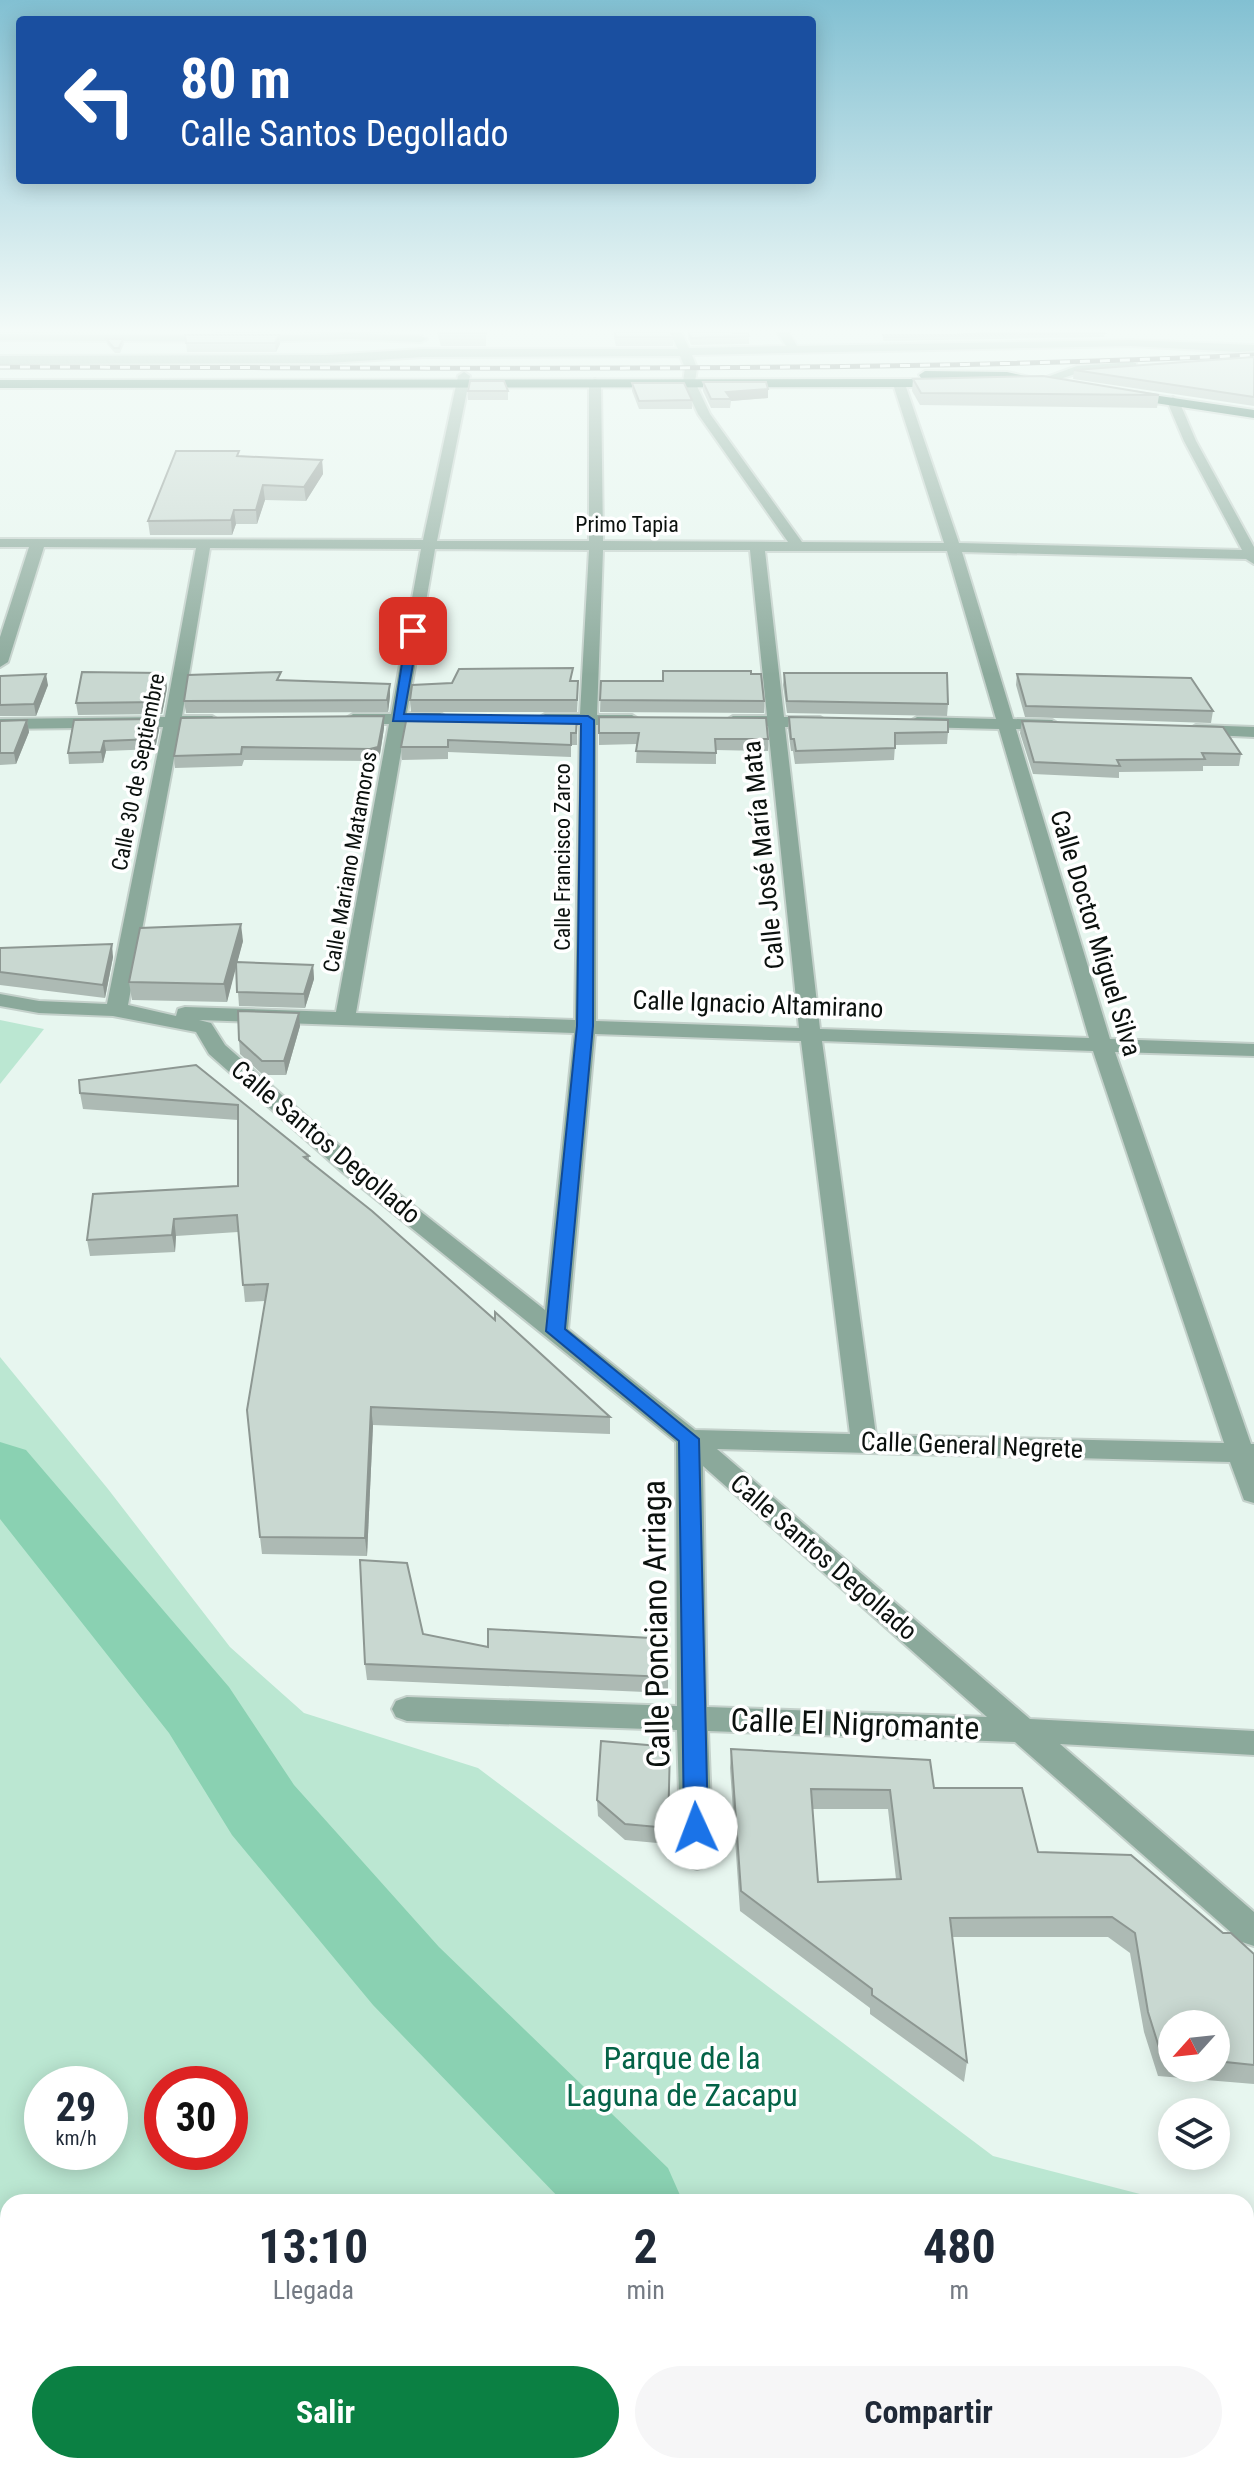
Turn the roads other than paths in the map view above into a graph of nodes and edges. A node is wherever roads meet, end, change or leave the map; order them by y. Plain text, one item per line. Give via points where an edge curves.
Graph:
1 (449, 444) edge
2 (595, 444) edge
3 (725, 444) edge
4 (919, 444) edge
5 (1192, 444) edge
6 (204, 542) junction
7 (0, 543) edge
8 (38, 543) junction
9 (429, 544) junction
10 (596, 546) junction
11 (757, 546) junction
12 (798, 546) junction
13 (953, 547) junction
14 (1253, 557) edge
15 (0, 662) edge
16 (397, 718) junction
17 (333, 719) edge
18 (461, 719) edge
19 (524, 719) edge
20 (237, 720) edge
21 (588, 720) junction
22 (651, 720) edge
23 (173, 721) junction
24 (714, 721) edge
25 (777, 721) junction
26 (838, 722) edge
27 (898, 722) edge
28 (1005, 723) junction
29 (0, 724) edge
30 (1064, 725) edge
31 (1183, 729) edge
32 (1254, 732) edge
33 (0, 1000) edge
34 (116, 1011) junction
35 (243, 1015) junction
36 (345, 1018) junction
37 (585, 1026) junction
38 (204, 1027) junction
39 (810, 1032) junction
40 (1102, 1046) junction
41 (1254, 1050) edge
42 (555, 1331) junction
43 (689, 1439) junction
44 (864, 1442) junction
45 (1248, 1453) edge
46 (1254, 1493) edge
47 (407, 1709) dead end
48 (692, 1718) junction
49 (1019, 1730) junction
50 (1254, 1743) edge
51 (697, 1856) dead end
52 (1254, 1932) edge

1 - 9 street, Calle Mariano Matamoros
2 - 10 street, Calle Francisco Zarco
3 - 12 street
4 - 13 street, Calle Doctor Miguel Silva
5 - 14 street
6 - 8 street, Primo Tapia
6 - 9 street, Primo Tapia
6 - 23 street, Calle 30 de Septiembre
7 - 8 street, Primo Tapia
8 - 15 street
9 - 10 street, Primo Tapia
9 - 16 street, Calle Mariano Matamoros
10 - 11 street, Primo Tapia
10 - 21 street, Calle Francisco Zarco
11 - 12 street, Primo Tapia
11 - 25 street, Calle José María Mata
12 - 13 street, Primo Tapia
13 - 14 street, Primo Tapia
13 - 28 street, Calle Doctor Miguel Silva
16 - 17 street
16 - 18 street
16 - 36 street, Calle Mariano Matamoros
19 - 21 street
20 - 23 street
21 - 22 street
21 - 37 street, Calle Francisco Zarco
23 - 29 street
23 - 34 street, Calle 30 de Septiembre
24 - 25 street
25 - 26 street
25 - 39 street, Calle José María Mata
27 - 28 street
28 - 30 street
28 - 40 street, Calle Doctor Miguel Silva
31 - 32 street
33 - 34 street
34 - 35 street, Calle Ignacio Altamirano
34 - 38 street
35 - 36 street, Calle Ignacio Altamirano
35 - 38 street
36 - 37 street, Calle Ignacio Altamirano
37 - 39 street, Calle Ignacio Altamirano
37 - 42 street, Calle Francisco Zarco
38 - 42 street, Calle Santos Degollado via 217,1049 349,1166
39 - 40 street, Calle Ignacio Altamirano
39 - 44 street, Calle José María Mata
40 - 41 street, Calle Ignacio Altamirano
40 - 45 street, Calle Doctor Miguel Silva
42 - 43 street, Calle Santos Degollado
43 - 44 street, Calle General Negrete
43 - 48 street, Calle Ponciano Arriaga
43 - 49 street, Calle Santos Degollado
44 - 45 street, Calle General Negrete
45 - 46 street, Calle Doctor Miguel Silva
47 - 48 street, Calle El Nigromante
48 - 49 street, Calle El Nigromante
48 - 51 street, Calle Ponciano Arriaga
49 - 50 street, Calle El Nigromante
49 - 52 street, Calle Santos Degollado

